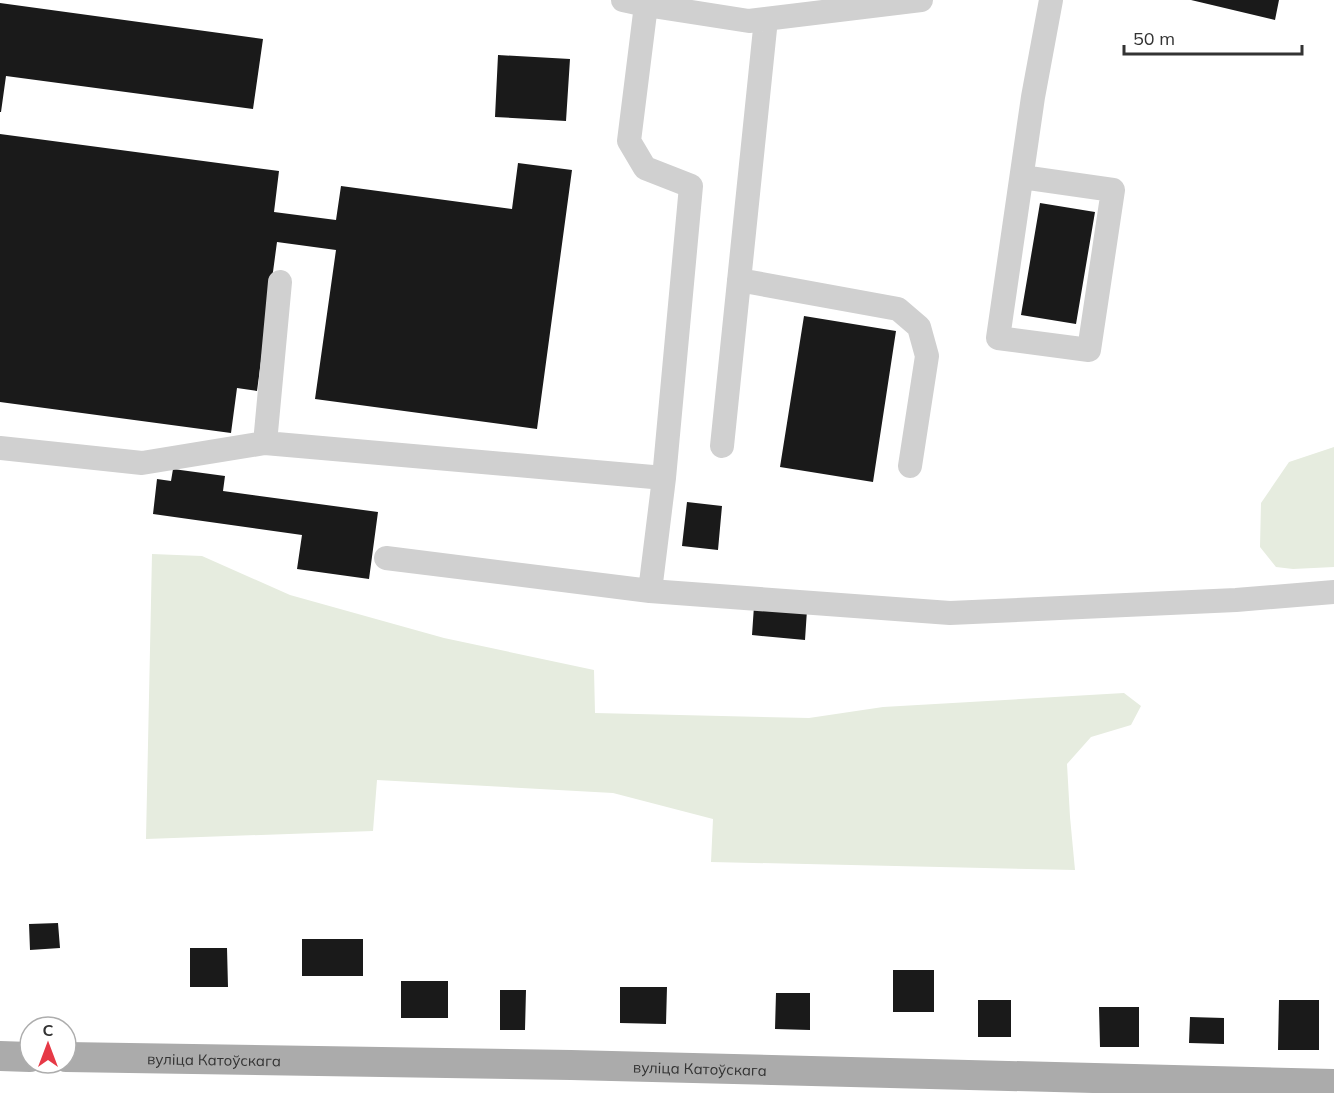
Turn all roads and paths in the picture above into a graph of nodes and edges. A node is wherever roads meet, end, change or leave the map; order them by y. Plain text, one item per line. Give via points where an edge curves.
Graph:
1 (921, 0) edge
2 (1051, 0) edge
3 (634, 3) edge
4 (766, 19) junction
5 (1022, 177) junction
6 (739, 280) junction
7 (280, 282) dead end
8 (265, 443) junction
9 (722, 446) dead end
10 (0, 448) edge
11 (910, 466) dead end
12 (664, 478) junction
13 (386, 558) dead end
14 (650, 591) junction
15 (1334, 592) edge
16 (0, 1056) edge
17 (18, 1057) edge
18 (78, 1058) edge
19 (1334, 1083) edge

1 - 4 lane
2 - 5 lane
3 - 4 lane via 749,21
3 - 12 lane via 629,141 645,168 691,186
4 - 6 lane
5 - 5 lane via 998,338 1089,350 1113,190
6 - 9 lane
6 - 11 lane via 898,309 919,327 927,356
7 - 8 lane
8 - 10 lane via 142,462
8 - 12 lane
12 - 14 lane
13 - 14 lane
14 - 15 lane via 950,613
16 - 17 main road
18 - 19 main road, вуліца Катоўскага

